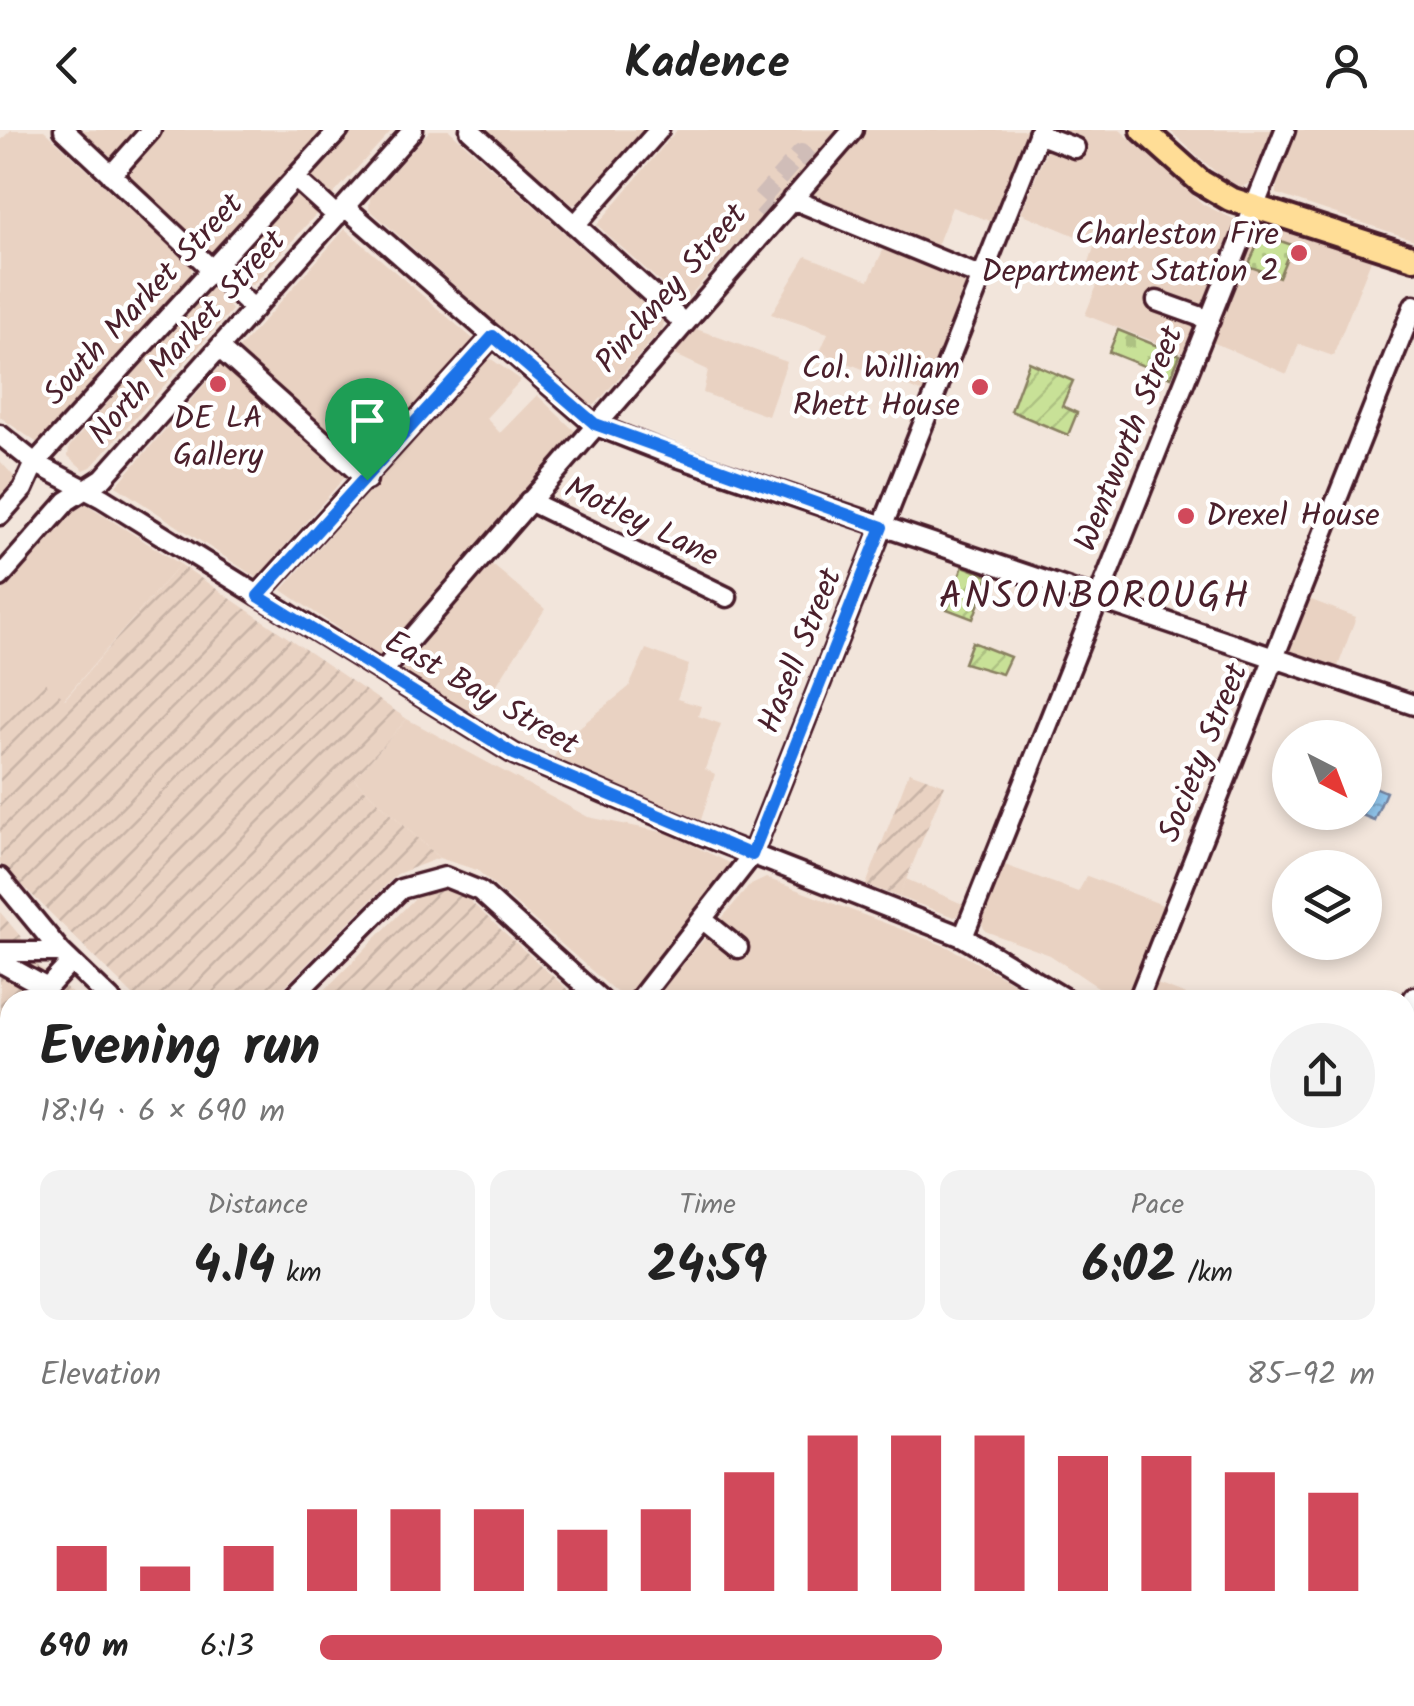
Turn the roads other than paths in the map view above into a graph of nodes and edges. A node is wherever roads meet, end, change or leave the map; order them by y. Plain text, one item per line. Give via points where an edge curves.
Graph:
1 (64, 130) edge
2 (151, 130) edge
3 (339, 130) edge
4 (412, 130) edge
5 (470, 130) edge
6 (659, 130) edge
7 (853, 130) edge
8 (1143, 130) edge
9 (1284, 130) edge
10 (1039, 132) edge
11 (1076, 148) dead end
12 (111, 175) junction
13 (296, 179) junction
14 (792, 199) junction
15 (1254, 208) junction
16 (341, 211) junction
17 (575, 225) junction
18 (1414, 258) edge
19 (212, 271) junction
20 (982, 277) junction
21 (1158, 300) dead end
22 (1414, 304) edge
23 (254, 309) junction
24 (1210, 320) junction
25 (683, 322) junction
26 (493, 336) junction
27 (219, 348) junction
28 (595, 424) junction
29 (0, 435) edge
30 (36, 463) junction
31 (367, 480) junction
32 (86, 489) junction
33 (529, 502) junction
34 (0, 515) edge
35 (882, 527) junction
36 (0, 578) edge
37 (258, 596) junction
38 (727, 597) dead end
39 (1099, 597) junction
40 (1275, 658) junction
41 (382, 672) junction
42 (1414, 705) edge
43 (752, 855) junction
44 (0, 878) edge
45 (702, 919) junction
46 (962, 936) junction
47 (738, 948) dead end
48 (0, 952) edge
49 (66, 957) junction
50 (0, 962) edge
51 (47, 990) edge
52 (55, 990) edge
53 (101, 990) edge
54 (300, 990) edge
55 (591, 990) edge
56 (647, 990) edge
57 (1051, 990) edge
58 (1142, 990) edge

1 - 12 street
2 - 12 street
3 - 13 street, South Market Street
4 - 16 street, North Market Street
5 - 17 street
6 - 17 street
7 - 14 street, Pinckney Street
8 - 15 main road via 1210,188
9 - 15 street, Wentworth Street
10 - 11 street
10 - 20 street, Hasell Street
12 - 19 street
13 - 16 street
13 - 19 street, South Market Street
14 - 20 street
14 - 25 street, Pinckney Street
15 - 18 main road
15 - 24 street, Wentworth Street
16 - 23 street, North Market Street
16 - 26 street
17 - 25 street
19 - 23 street
19 - 30 street, South Market Street
20 - 35 street, Hasell Street
21 - 24 street
22 - 40 street, Society Street
23 - 27 street, North Market Street
24 - 39 street, Wentworth Street
25 - 28 street, Pinckney Street
26 - 28 street
26 - 31 street
27 - 31 street
27 - 32 street, North Market Street
28 - 33 street, Pinckney Street
28 - 35 street
29 - 30 street, East Bay Street
30 - 32 street, East Bay Street
30 - 34 street, South Market Street
31 - 37 street via 348,492
32 - 36 street, North Market Street via 67,501
32 - 37 street, East Bay Street
33 - 38 street, Motley Lane
33 - 41 street, Pinckney Street
35 - 39 street
35 - 43 street, Hasell Street
37 - 41 street, East Bay Street
39 - 40 street
39 - 46 street, Wentworth Street
40 - 42 street
40 - 58 street, Society Street
41 - 43 street, East Bay Street via 514,754
43 - 45 street, Hasell Street
43 - 46 street, East Bay Street
44 - 49 street
45 - 47 street
45 - 56 street, Hasell Street
46 - 57 street, East Bay Street
48 - 49 street
49 - 52 street
49 - 53 street
50 - 51 street
54 - 55 street via 402,889 431,878 452,878 480,892

